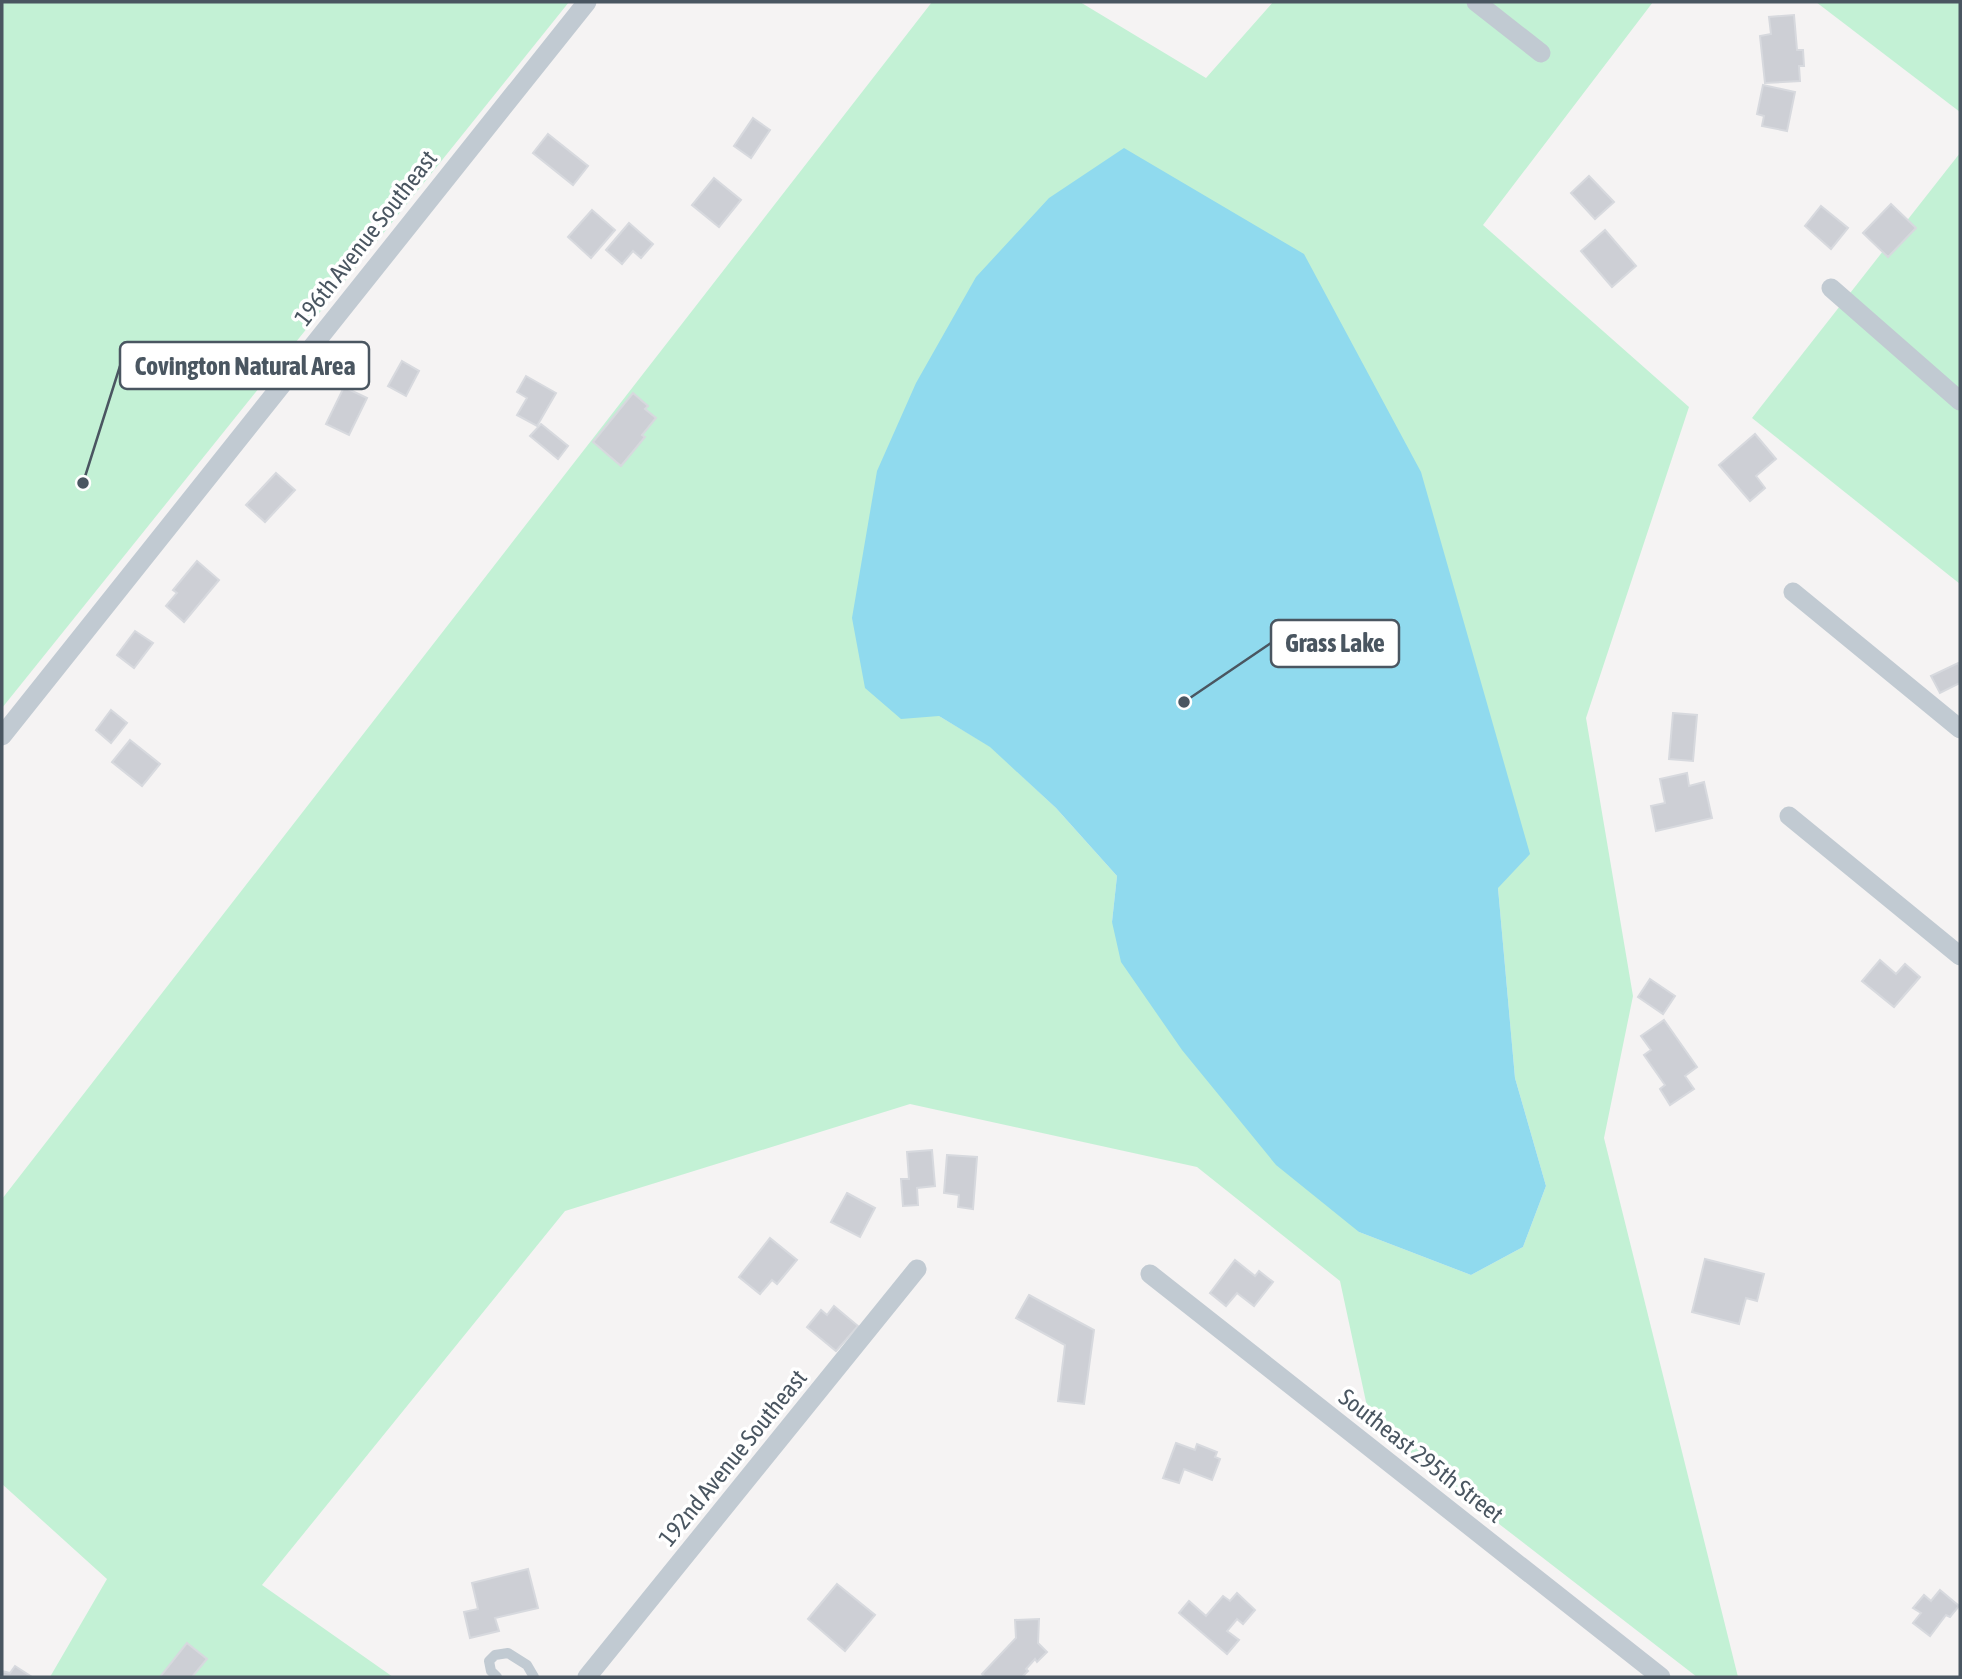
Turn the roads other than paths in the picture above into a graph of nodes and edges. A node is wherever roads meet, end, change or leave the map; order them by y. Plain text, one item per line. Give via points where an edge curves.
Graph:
1 (587, 2) edge
2 (1476, 2) edge
3 (1541, 53) dead end
4 (1831, 288) dead end
5 (1960, 401) edge
6 (1793, 592) dead end
7 (1960, 729) edge
8 (2, 736) edge
9 (1789, 816) dead end
10 (1960, 956) edge
11 (917, 1269) dead end
12 (1150, 1274) dead end
13 (497, 1677) edge
14 (534, 1677) edge
15 (587, 1677) edge
16 (1661, 1677) edge

1 - 8 street, 196th Avenue Southeast
2 - 3 street
4 - 5 street
6 - 7 street
9 - 10 street
11 - 15 street, 192nd Avenue Southeast
12 - 16 street, Southeast 295th Street
13 - 14 lane via 489,1661 508,1653 527,1665

